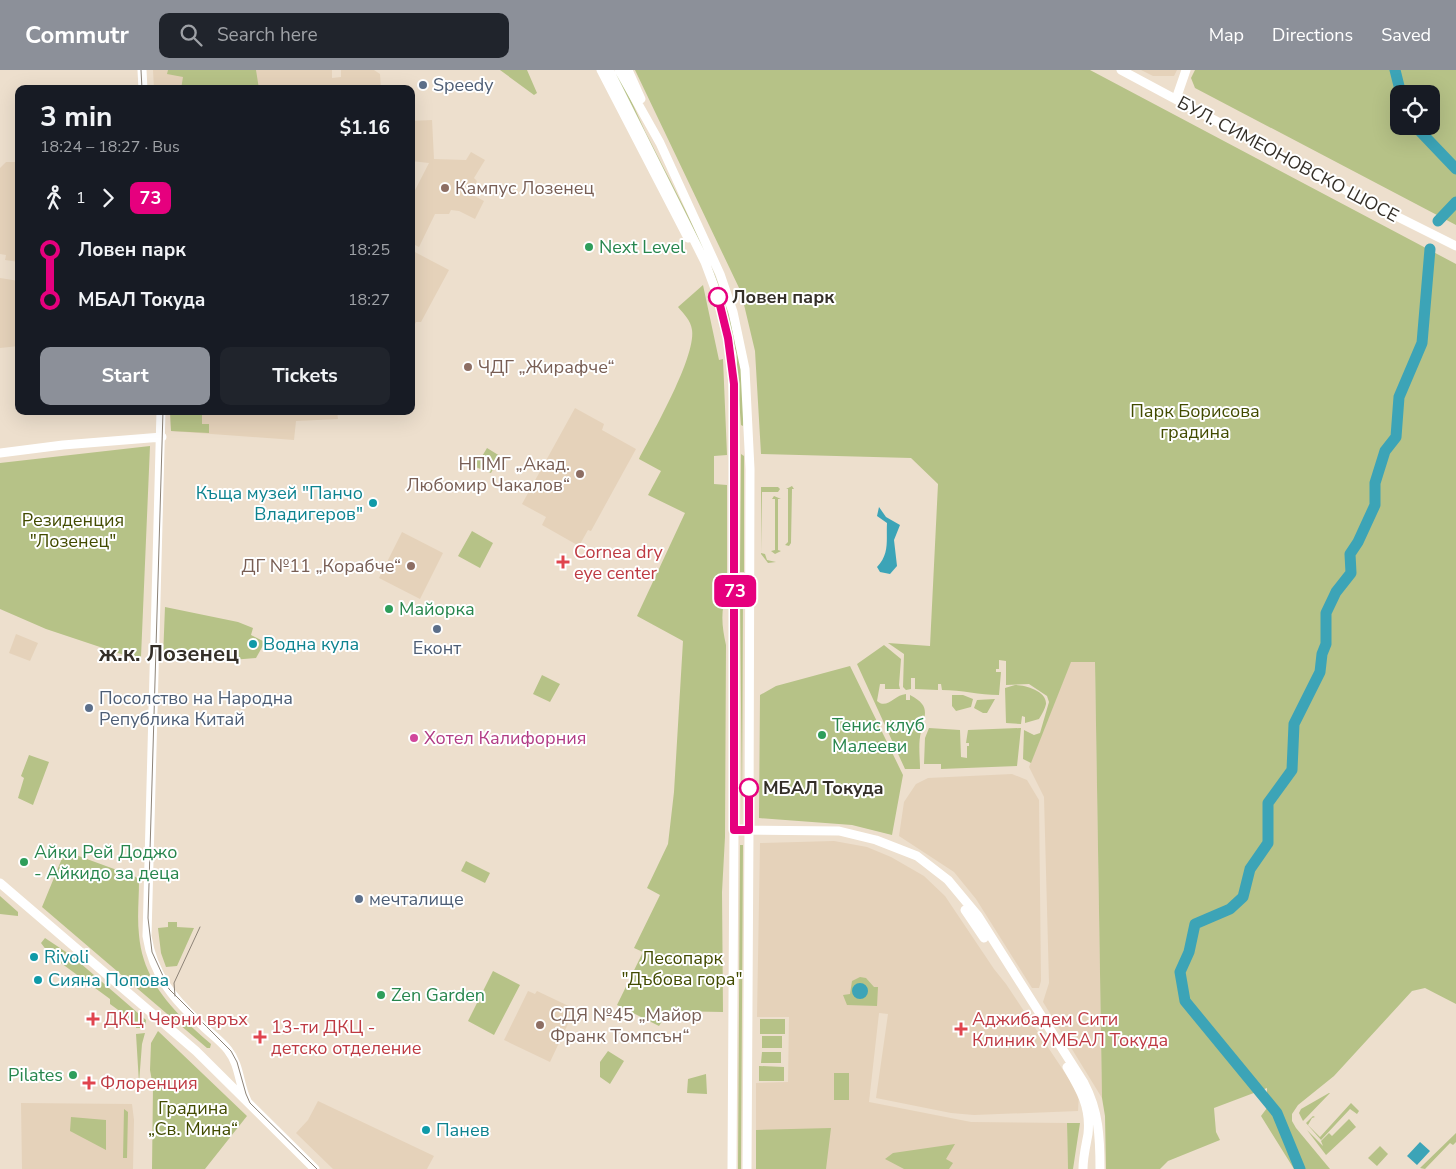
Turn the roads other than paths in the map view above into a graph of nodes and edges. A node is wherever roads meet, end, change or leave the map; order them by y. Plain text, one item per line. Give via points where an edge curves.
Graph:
1 (142, 70) edge
2 (601, 70) edge
3 (609, 70) edge
4 (620, 70) edge
5 (628, 70) edge
6 (1121, 70) edge
7 (1186, 70) edge
8 (143, 85) edge
9 (1176, 99) junction
10 (660, 143) junction
11 (1456, 246) edge
12 (704, 262) junction
13 (161, 415) edge
14 (162, 437) junction
15 (0, 454) edge
16 (734, 830) junction
17 (749, 830) junction
18 (901, 850) junction
19 (0, 883) edge
20 (248, 1101) junction
21 (1086, 1142) junction
22 (1100, 1143) junction
23 (315, 1169) edge
24 (732, 1169) edge
25 (747, 1169) edge
26 (1083, 1169) edge
27 (1100, 1169) edge

1 - 8 main road
2 - 12 main road via 680,226
3 - 12 main road
4 - 10 main road
5 - 10 main road
6 - 9 main road, БУЛ. СИМЕОНОВСКО ШОСЕ
7 - 9 main road
9 - 11 main road, БУЛ. СИМЕОНОВСКО ШОСЕ
10 - 17 main road via 711,254 733,312 747,388 750,498
12 - 16 main road via 712,279 728,338 734,384
13 - 14 main road
14 - 15 main road
14 - 20 main road via 147,936 152,960 163,983 181,1006 231,1055
16 - 17 main road
16 - 24 main road
17 - 18 main road via 839,831
17 - 25 main road
18 - 21 main road via 938,879 962,905 1082,1092 1088,1118
18 - 22 main road via 917,856 935,869 967,902 1089,1093 1096,1112
19 - 20 main road via 159,1018
20 - 23 main road
21 - 22 main road via 1094,1137
21 - 26 main road
22 - 27 main road

